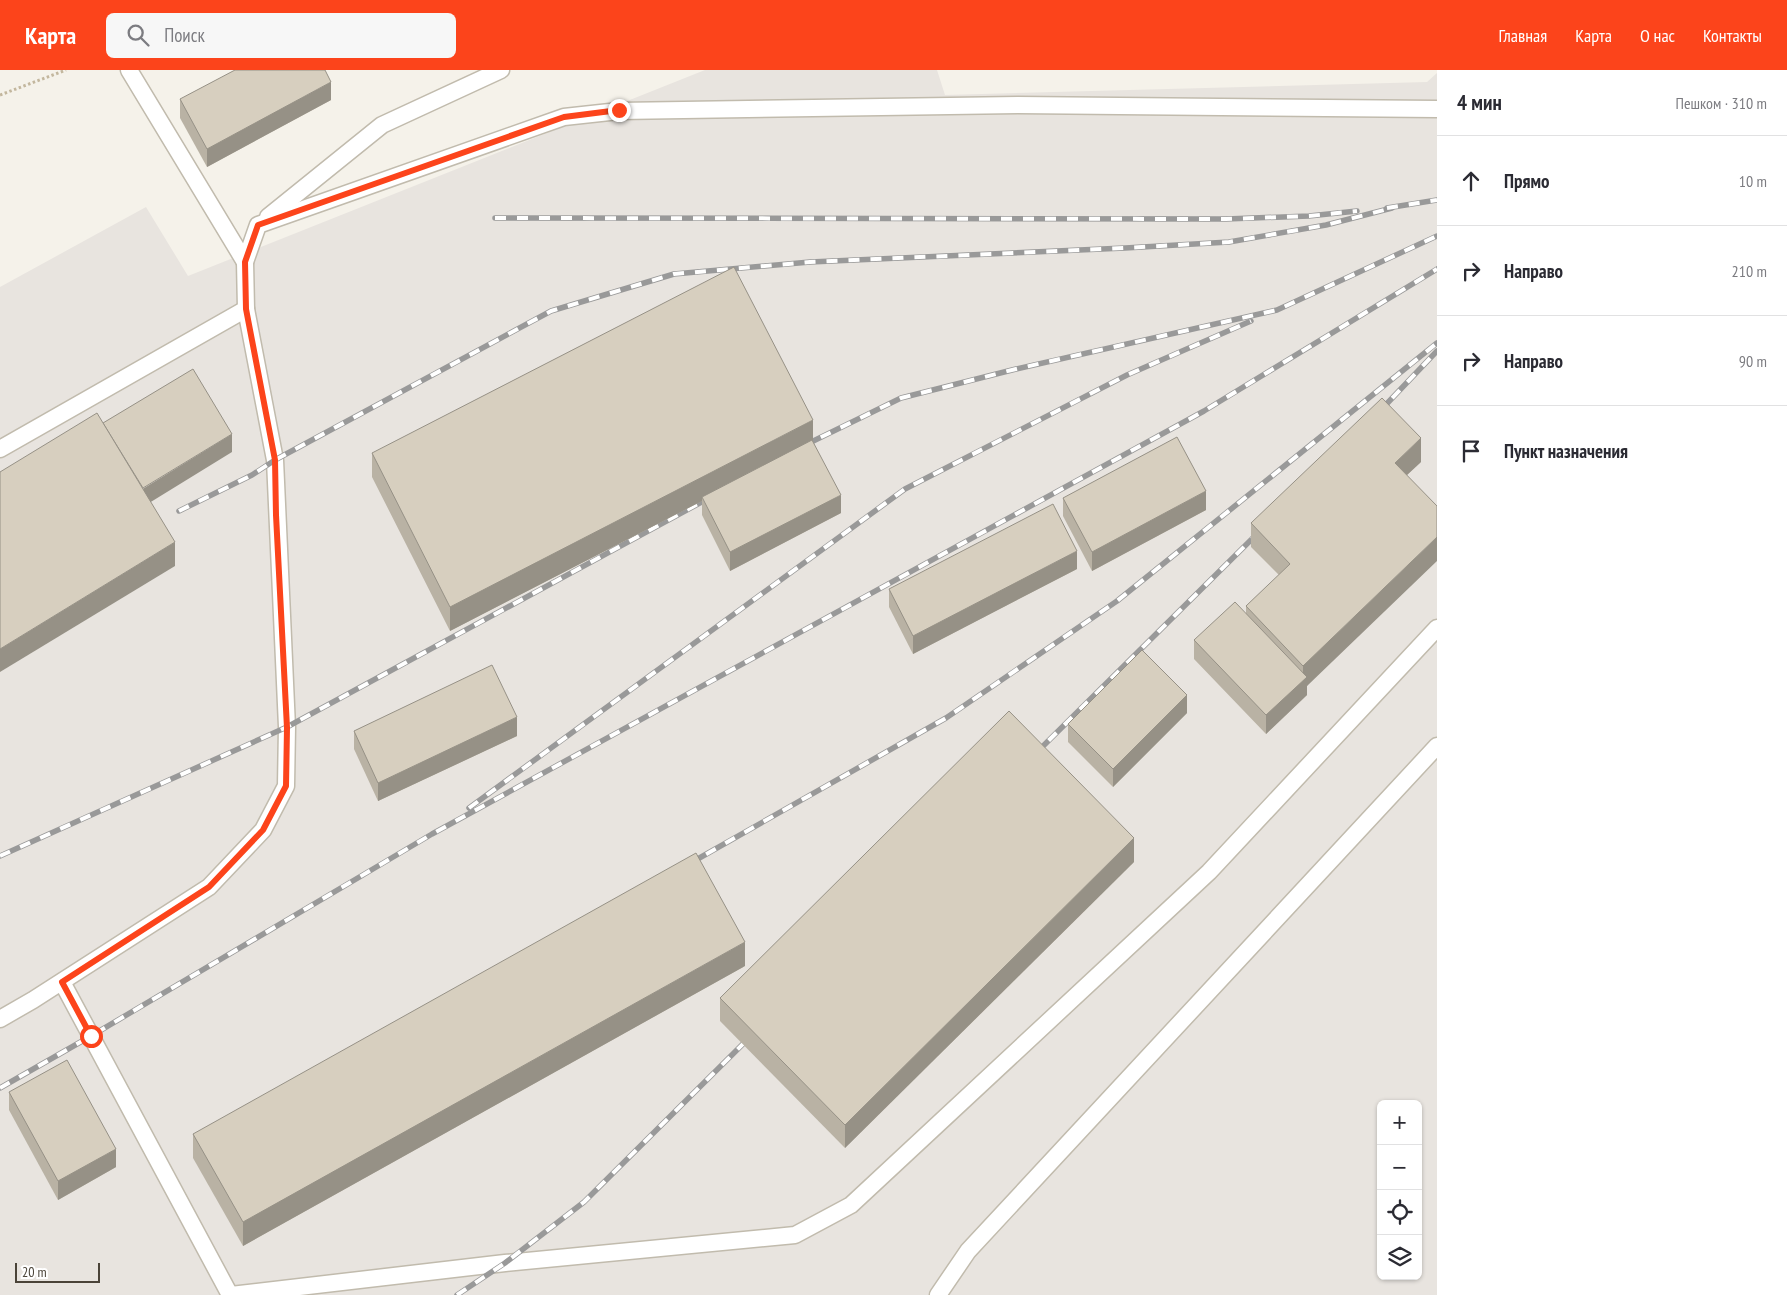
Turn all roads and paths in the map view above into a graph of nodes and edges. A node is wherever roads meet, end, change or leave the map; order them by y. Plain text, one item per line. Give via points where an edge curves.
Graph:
1 (66, 70) edge
2 (129, 70) edge
3 (501, 70) edge
4 (0, 95) edge
5 (1437, 108) edge
6 (258, 225) junction
7 (245, 262) junction
8 (246, 309) junction
9 (0, 449) edge
10 (1437, 628) edge
11 (1437, 746) edge
12 (62, 982) junction
13 (0, 1019) edge
14 (230, 1295) edge
15 (938, 1295) edge

1 - 4 path
2 - 7 lane
3 - 6 lane via 382,125
5 - 6 lane via 1018,105 619,110 564,117
6 - 7 lane
7 - 8 lane
8 - 9 lane
8 - 12 lane via 275,460 287,728 286,786 263,830 209,887
10 - 14 lane via 1209,872 851,1205 795,1235 495,1264
11 - 15 lane via 968,1251
12 - 13 lane
12 - 14 lane

